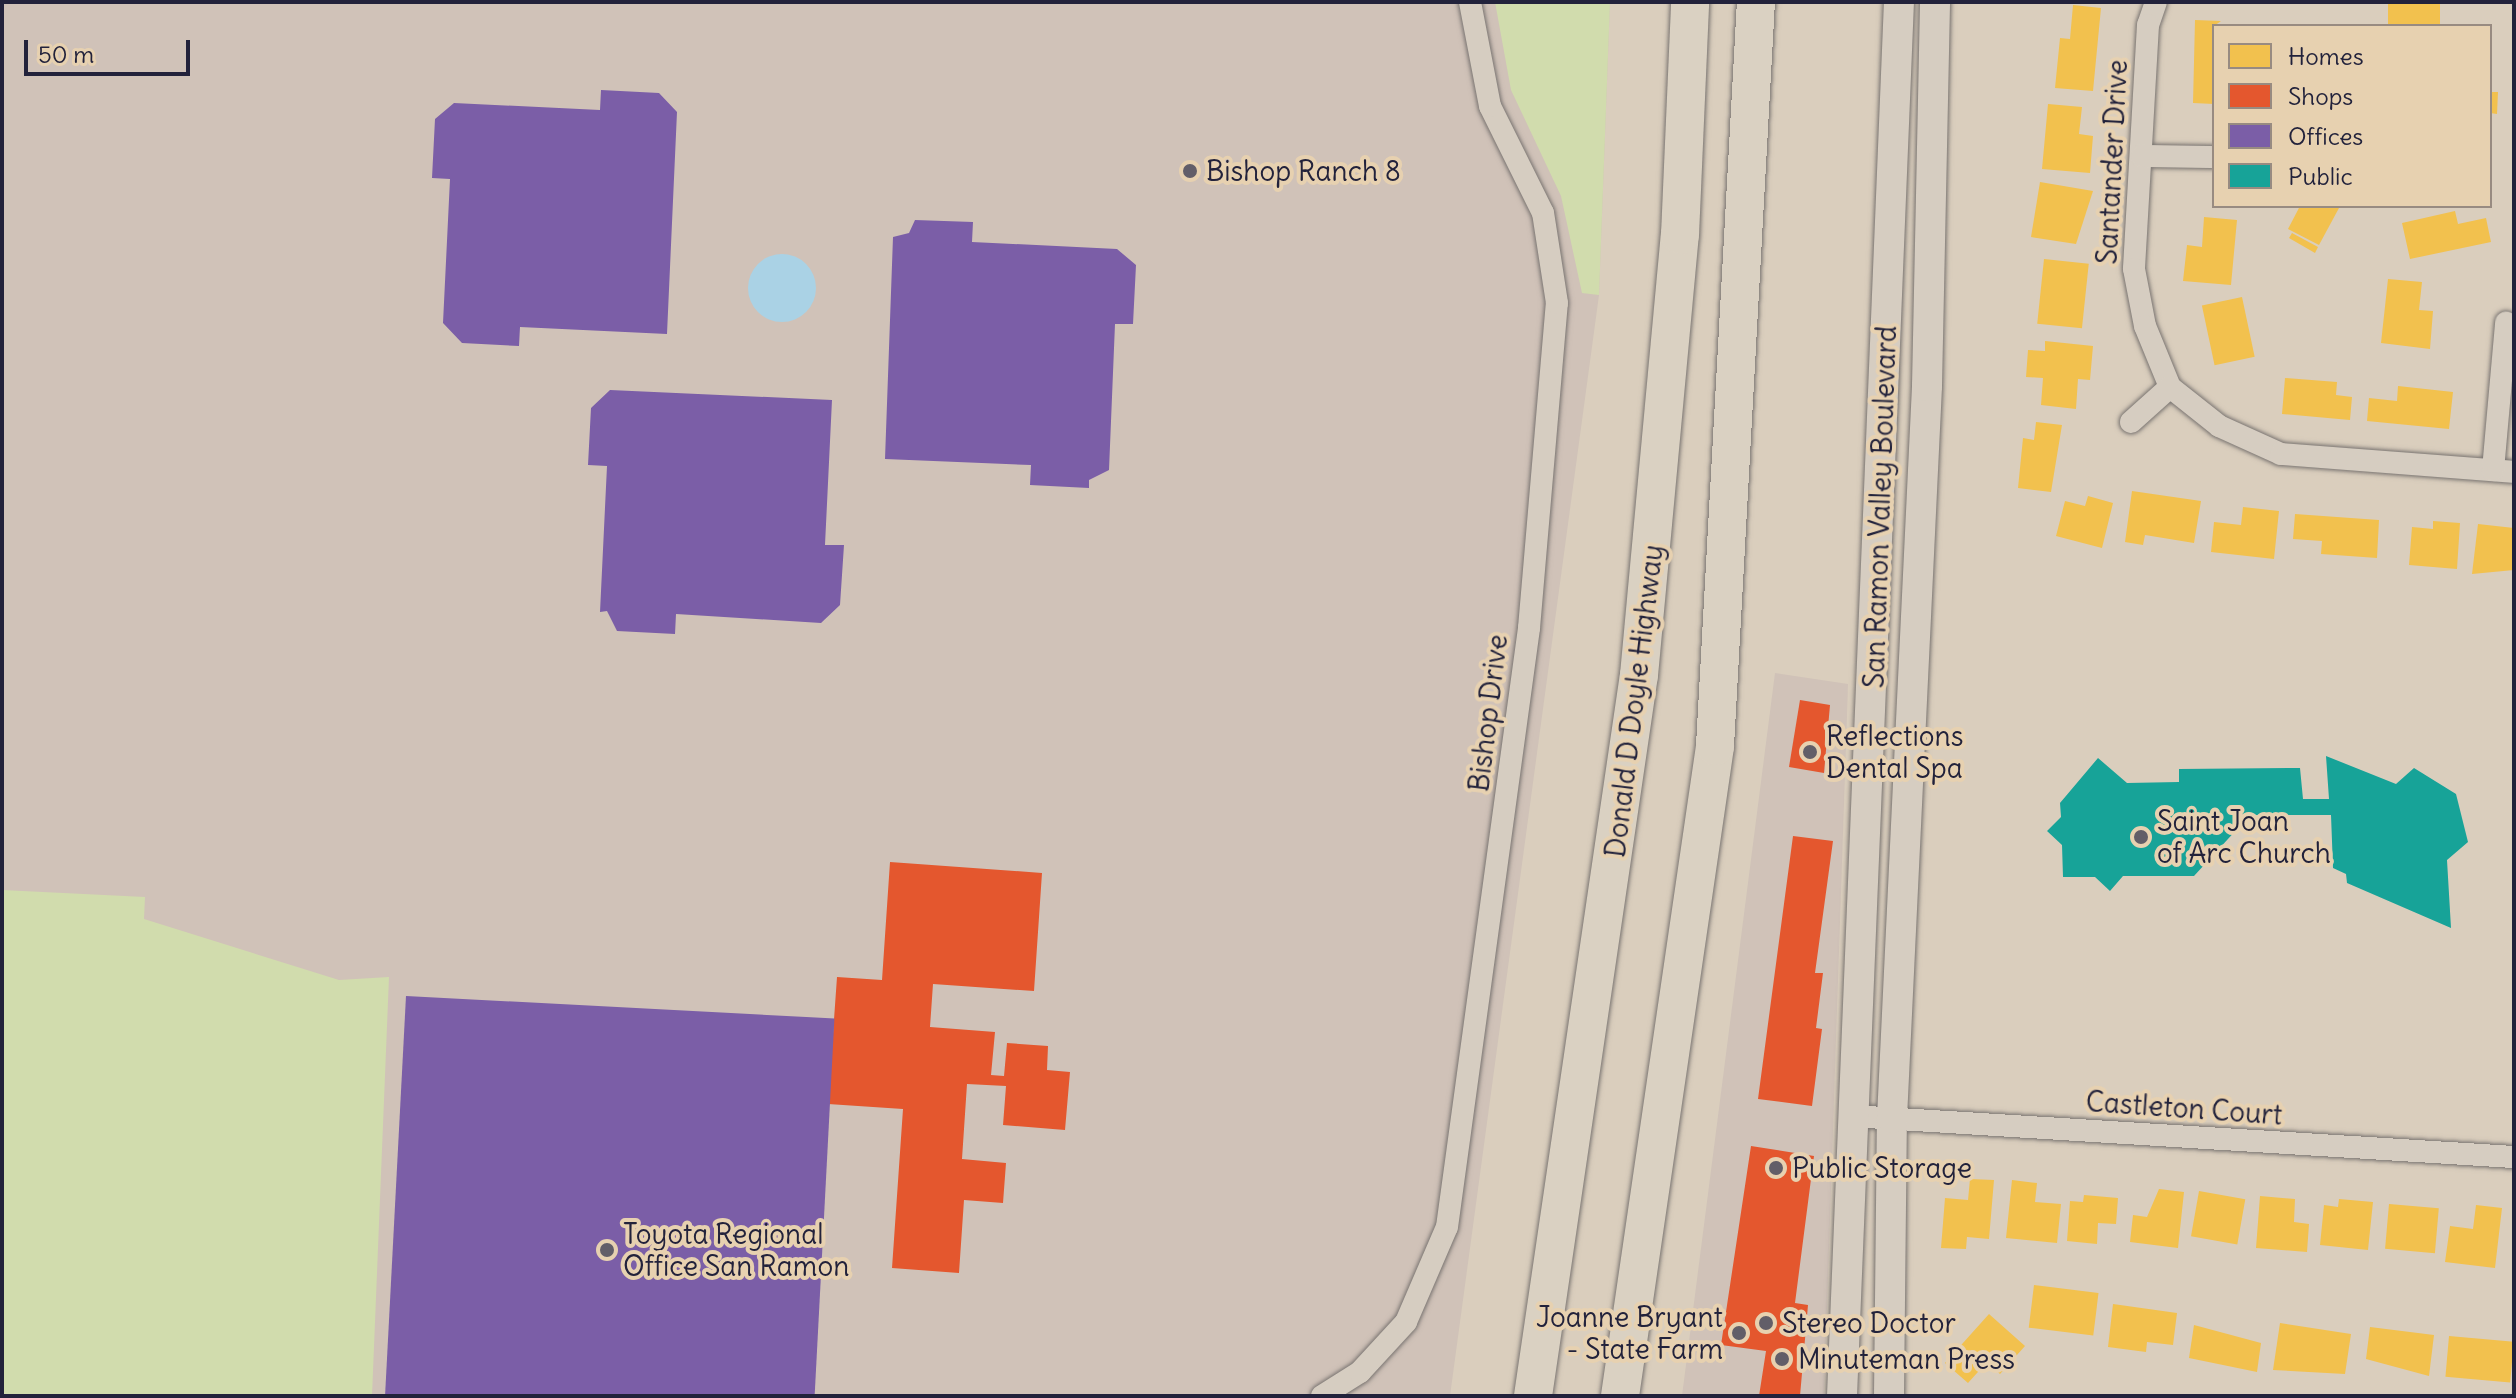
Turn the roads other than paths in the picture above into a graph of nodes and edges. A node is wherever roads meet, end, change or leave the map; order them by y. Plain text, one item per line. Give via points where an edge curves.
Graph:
1 (1470, 2) edge
2 (1690, 2) edge
3 (1756, 2) edge
4 (1899, 2) edge
5 (1935, 2) edge
6 (2156, 2) edge
7 (2142, 156) junction
8 (2212, 157) edge
9 (2506, 323) dead end
10 (2170, 387) junction
11 (2131, 422) dead end
12 (2504, 471) edge
13 (1851, 1116) junction
14 (1892, 1118) junction
15 (2514, 1157) edge
16 (1322, 1396) edge
17 (1533, 1396) edge
18 (1620, 1396) edge
19 (1842, 1396) edge
20 (1889, 1396) edge

1 - 16 street, Bishop Drive via 1490,106 1543,213 1557,303 1529,628 1447,1227 1406,1322 1360,1372
2 - 17 highway, Donald D Doyle Highway via 1680,235 1639,675
3 - 18 highway via 1715,746
4 - 13 main road, San Ramon Valley Boulevard
5 - 14 main road, San Ramon Valley Boulevard via 1927,386
6 - 7 street, Santander Drive via 2148,25
7 - 8 street
7 - 10 street, Santander Drive via 2134,269 2145,326
9 - 12 street
10 - 11 street
10 - 12 street, Santander Drive via 2219,426 2281,454
13 - 14 street, Castleton Court
13 - 19 main road, San Ramon Valley Boulevard
14 - 15 street, Castleton Court
14 - 20 main road, San Ramon Valley Boulevard

